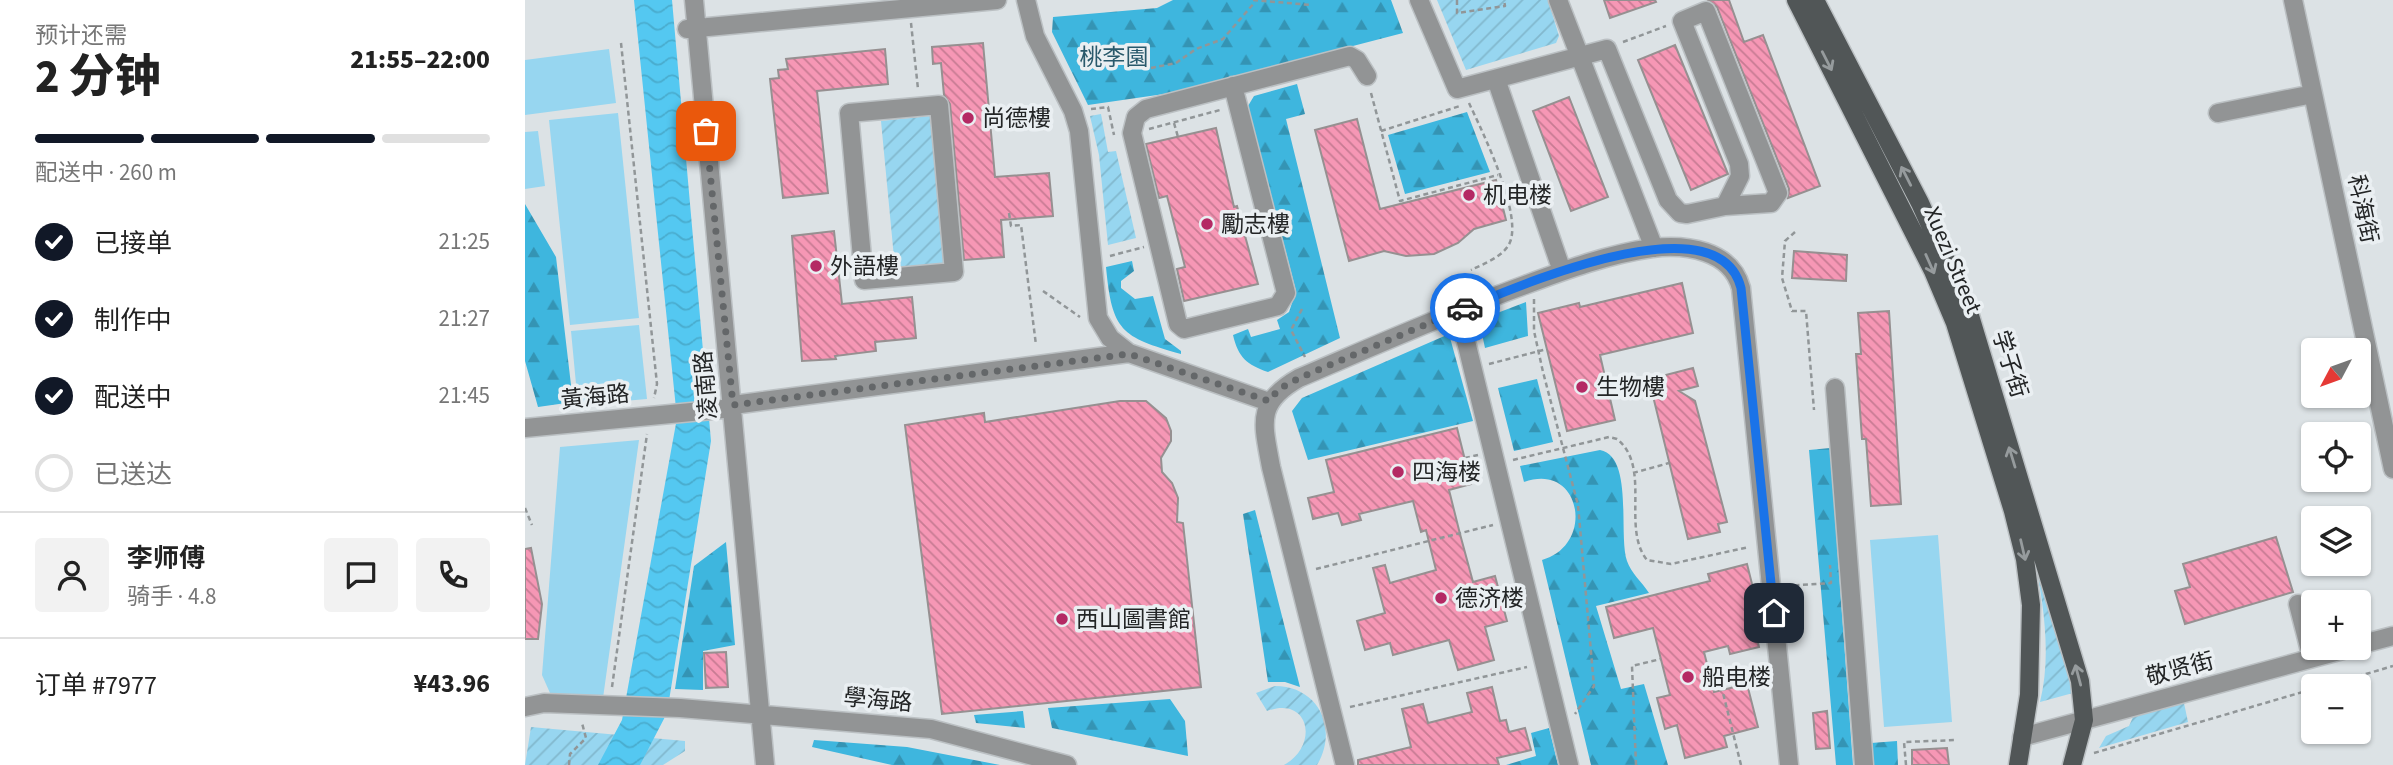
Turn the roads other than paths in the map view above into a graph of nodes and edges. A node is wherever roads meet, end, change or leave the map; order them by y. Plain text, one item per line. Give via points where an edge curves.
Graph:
1 (694, 0) edge
2 (997, 0) edge
3 (1026, 0) edge
4 (1419, 0) edge
5 (1558, 0) edge
6 (1796, 0) edge
7 (1815, 0) edge
8 (2293, 0) edge
9 (691, 28) junction
10 (1580, 58) junction
11 (1367, 76) road end
12 (1496, 79) junction
13 (1233, 86) junction
14 (2313, 94) junction
15 (919, 106) joint
16 (2218, 113) dead end
17 (1724, 206) junction
18 (1654, 248) junction
19 (1562, 271) junction
20 (1462, 325) dead end
21 (1129, 354) junction
22 (1835, 388) dead end
23 (1269, 401) junction
24 (733, 407) junction
25 (525, 428) edge
26 (2393, 469) edge
27 (2298, 604) dead end
28 (2301, 616) edge
29 (2393, 636) edge
30 (2371, 642) edge
31 (2305, 660) edge
32 (525, 707) edge
33 (762, 714) junction
34 (2084, 720) junction
35 (1338, 733) junction
36 (2022, 737) junction
37 (765, 765) edge
38 (1067, 765) edge
39 (1332, 765) edge
40 (1346, 765) edge
41 (1569, 765) edge
42 (1789, 765) edge
43 (1864, 765) edge
44 (2018, 765) edge
45 (2072, 765) edge

1 - 9 street, 凌南路
2 - 9 street
3 - 21 street via 1035,36 1079,131 1098,318 1110,338
4 - 12 street via 1457,89
5 - 10 street
6 -> 36 main road, Xuezi Street via 1933,271 1955,323 2013,511 2031,605 2029,695
34 -> 7 main road, 学子街 via 2080,681 1968,309 1920,203
8 - 14 street, 科海街
9 - 24 street, 凌南路
10 - 12 street
10 - 17 street via 1607,49 1674,207 1687,215
10 - 18 street
11 - 13 street via 1350,56
12 - 19 street
13 - 13 street via 1286,293 1278,306 1184,329 1178,324 1132,134 1136,117 1146,109
14 - 16 street
14 - 26 street, 科海街
15 - 15 street via 939,105 954,272 864,280 849,113
17 - 17 street via 1771,203 1778,193 1706,12 1682,21 1739,164 1740,176
18 - 19 street
18 - 42 street via 1703,251 1729,264 1739,280
19 - 23 street via 1299,378
20 - 41 street
21 - 23 street
21 - 24 street
22 - 43 street
23 - 35 street via 1263,422 1271,467
24 - 25 street, 黃海路
24 - 33 street, 凌南路
27 - 28 street
29 - 30 street
31 - 34 street, 敬贤街
32 - 33 street, 學海路 via 544,703 613,705
33 - 37 street, 凌南路
33 - 38 street, 學海路 via 931,729
34 - 36 street, 敬贤街
34 - 45 main road, 学子街
35 - 39 street
35 - 40 street
36 - 44 main road, Xuezi Street

